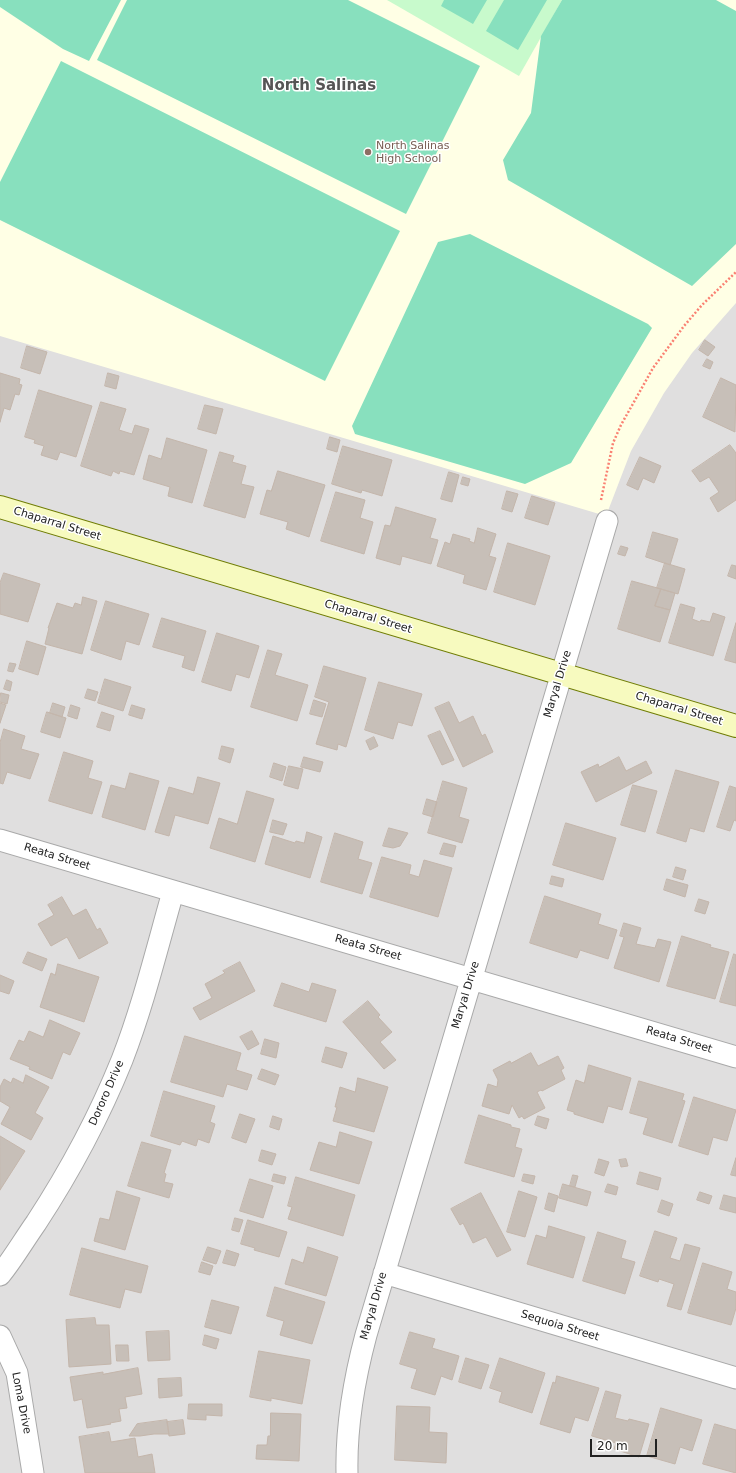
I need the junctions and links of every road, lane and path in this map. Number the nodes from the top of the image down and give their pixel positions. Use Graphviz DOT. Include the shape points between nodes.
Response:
graph roads {
  1 [pos="736,272"];
  2 [pos="0,507"];
  3 [pos="607,521"];
  4 [pos="561,674"];
  5 [pos="736,726"];
  6 [pos="0,840"];
  7 [pos="173,892"];
  8 [pos="471,978"];
  9 [pos="736,1057"];
  10 [pos="384,1273"];
  11 [pos="0,1275"];
  12 [pos="0,1336"];
  13 [pos="736,1378"];
  14 [pos="33,1473"];
  15 [pos="347,1473"];
  1 -- 3 [label="path" via="702,305 670,344 653,368 621,425 611,450 599,510"];
  2 -- 4 [label="street, Chaparral Street"];
  3 -- 4 [label="street, Maryal Drive"];
  4 -- 5 [label="street, Chaparral Street"];
  4 -- 8 [label="street, Maryal Drive"];
  6 -- 7 [label="street, Reata Street"];
  7 -- 8 [label="street, Reata Street"];
  7 -- 11 [label="street, Dororo Drive" via="134,1026 107,1094 67,1174"];
  8 -- 9 [label="street, Reata Street"];
  8 -- 10 [label="street, Maryal Drive"];
  10 -- 13 [label="street, Sequoia Street"];
  10 -- 15 [label="street, Maryal Drive" via="356,1376 348,1438"];
  12 -- 14 [label="street, Loma Drive" via="12,1360 18,1380"];
}
